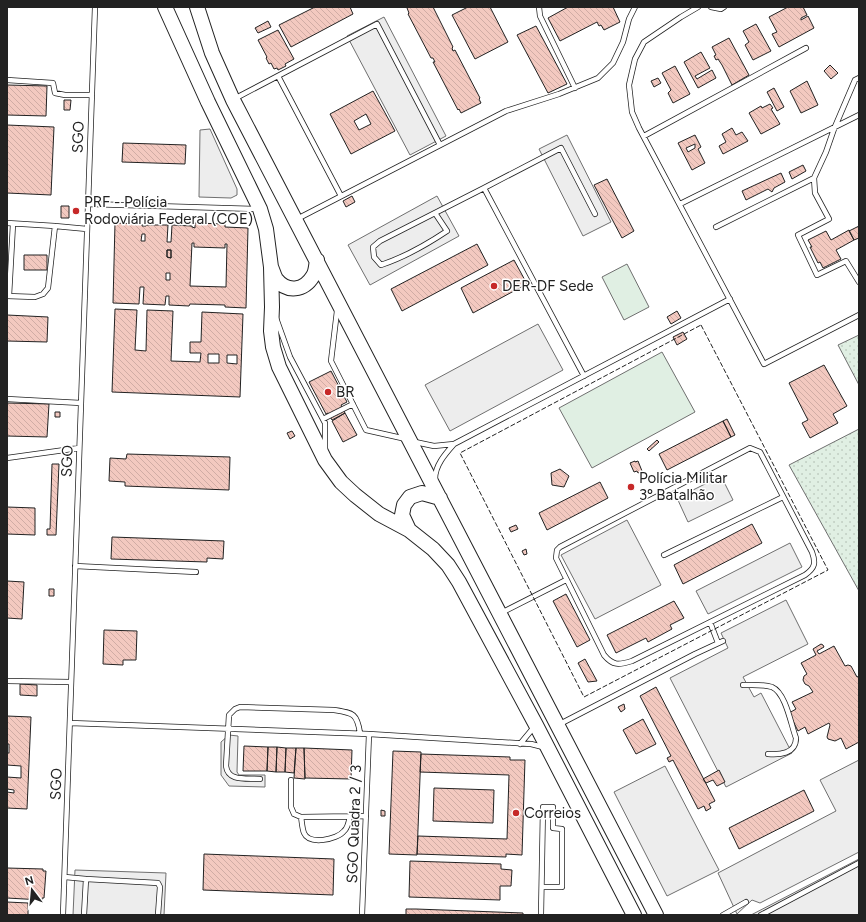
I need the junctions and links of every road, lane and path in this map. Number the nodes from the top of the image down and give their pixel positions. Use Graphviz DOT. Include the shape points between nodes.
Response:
graph roads {
  1 [pos="95,7"];
  2 [pos="165,7"];
  3 [pos="197,7"];
  4 [pos="539,7"];
  5 [pos="628,7"];
  6 [pos="698,7"];
  7 [pos="711,7"];
  8 [pos="724,7"];
  9 [pos="634,9"];
  10 [pos="806,48"];
  11 [pos="278,76"];
  12 [pos="859,78"];
  13 [pos="7,80"];
  14 [pos="575,88"];
  15 [pos="92,95"];
  16 [pos="233,100"];
  17 [pos="859,115"];
  18 [pos="834,129"];
  19 [pos="644,136"];
  20 [pos="440,145"];
  21 [pos="814,178"];
  22 [pos="484,188"];
  23 [pos="341,196"];
  24 [pos="88,204"];
  25 [pos="680,204"];
  26 [pos="260,209"];
  27 [pos="435,213"];
  28 [pos="595,214"];
  29 [pos="296,220"];
  30 [pos="7,223"];
  31 [pos="13,224"];
  32 [pos="55,226"];
  33 [pos="716,227"];
  34 [pos="87,229"];
  35 [pos="317,260"];
  36 [pos="271,267"];
  37 [pos="859,282"];
  38 [pos="8,296"];
  39 [pos="730,299"];
  40 [pos="338,303"];
  41 [pos="272,307"];
  42 [pos="859,315"];
  43 [pos="584,376"];
  44 [pos="7,399"];
  45 [pos="81,403"];
  46 [pos="353,404"];
  47 [pos="323,419"];
  48 [pos="410,440"];
  49 [pos="454,444"];
  50 [pos="79,448"];
  51 [pos="7,458"];
  52 [pos="325,460"];
  53 [pos="438,494"];
  54 [pos="783,497"];
  55 [pos="409,530"];
  56 [pos="664,555"];
  57 [pos="75,566"];
  58 [pos="196,572"];
  59 [pos="566,580"];
  60 [pos="500,614"];
  61 [pos="710,622"];
  62 [pos="7,681"];
  63 [pos="71,682"];
  64 [pos="743,685"];
  65 [pos="70,723"];
  66 [pos="536,725"];
  67 [pos="557,725"];
  68 [pos="227,728"];
  69 [pos="360,733"];
  70 [pos="369,734"];
  71 [pos="520,744"];
  72 [pos="547,747"];
  73 [pos="768,754"];
  74 [pos="260,779"];
  75 [pos="291,780"];
  76 [pos="350,816"];
  77 [pos="366,816"];
  78 [pos="300,817"];
  79 [pos="859,863"];
  80 [pos="65,877"];
  81 [pos="86,879"];
  82 [pos="542,887"];
  83 [pos="746,902"];
  84 [pos="63,915"];
  85 [pos="84,915"];
  86 [pos="158,915"];
  87 [pos="362,915"];
  88 [pos="541,915"];
  89 [pos="634,915"];
  90 [pos="656,915"];
  91 [pos="723,915"];
  92 [pos="760,915"];
  1 -- 15 [label="lane, SGO"];
  2 -- 26 [label="main road"];
  3 -- 16 [label="main road" via="212,53"];
  4 -- 14 [label="lane" via="540,16"];
  5 -- 9 [label="lane"];
  6 -- 19 [label="lane" via="644,42 635,59 629,85 632,112"];
  7 -- 8 [label="lane"];
  9 -- 14 [label="lane" via="623,42 612,63 598,78"];
  10 -- 19 [label="lane"];
  11 -- 16 [label="lane"];
  11 -- 20 [label="lane" via="377,24"];
  11 -- 23 [label="lane"];
  12 -- 18 [label="lane" via="855,80"];
  13 -- 15 [label="lane" via="53,84 55,93 65,95"];
  14 -- 20 [label="lane" via="506,111"];
  15 -- 24 [label="lane, SGO"];
  16 -- 29 [label="main road"];
  17 -- 18 [label="lane"];
  18 -- 21 [label="lane"];
  18 -- 25 [label="lane"];
  19 -- 25 [label="lane"];
  20 -- 23 [label="lane"];
  21 -- 33 [label="lane"];
  21 -- 37 [label="lane" via="815,193 829,218 798,235 817,275 846,261"];
  22 -- 27 [label="lane"];
  22 -- 28 [label="lane" via="561,148"];
  22 -- 43 [label="lane"];
  23 -- 29 [label="lane"];
  24 -- 26 [label="lane"];
  24 -- 34 [label="lane, SGO"];
  25 -- 39 [label="lane"];
  26 -- 36 [label="main road" via="266,229"];
  27 -- 27 [label="lane" via="380,241 373,247 374,257 381,265 391,262 423,247 447,231"];
  29 -- 35 [label="main road"];
  30 -- 31 [label="lane"];
  31 -- 32 [label="lane"];
  31 -- 38 [label="lane"];
  32 -- 34 [label="lane"];
  32 -- 38 [label="lane" via="48,288 43,294 35,297"];
  34 -- 45 [label="lane, SGO"];
  35 -- 36 [label="main road" via="314,275 304,287 295,289 285,287 276,278"];
  35 -- 40 [label="main road"];
  36 -- 41 [label="main road"];
  39 -- 42 [label="lane" via="764,364"];
  39 -- 43 [label="lane"];
  40 -- 46 [label="lane" via="331,360"];
  40 -- 48 [label="main road"];
  41 -- 47 [label="lane" via="290,357"];
  41 -- 52 [label="main road" via="272,347 279,367"];
  43 -- 49 [label="lane"];
  44 -- 45 [label="lane"];
  45 -- 50 [label="lane, SGO"];
  46 -- 47 [label="lane"];
  46 -- 48 [label="lane" via="366,430"];
  47 -- 52 [label="lane"];
  48 -- 49 [label="lane" via="434,446"];
  48 -- 53 [label="main road"];
  49 -- 53 [label="lane" via="443,456 435,473"];
  50 -- 51 [label="lane"];
  50 -- 57 [label="lane, SGO"];
  52 -- 55 [label="main road" via="341,482 355,495 379,514"];
  53 -- 55 [label="main road" via="422,493 410,497 404,505 402,515"];
  53 -- 60 [label="main road"];
  54 -- 56 [label="lane"];
  54 -- 59 [label="lane" via="760,452 750,448 560,547 556,558"];
  54 -- 61 [label="lane" via="812,552 815,564 813,568 805,575"];
  55 -- 66 [label="main road" via="448,565"];
  57 -- 58 [label="lane"];
  57 -- 63 [label="lane, SGO"];
  59 -- 60 [label="lane"];
  59 -- 61 [label="lane" via="604,655 615,664 632,661"];
  60 -- 67 [label="main road"];
  61 -- 67 [label="lane" via="720,642"];
  62 -- 63 [label="lane"];
  63 -- 65 [label="lane, SGO"];
  64 -- 73 [label="lane" via="772,687 783,699 796,744 793,749 783,754"];
  65 -- 68 [label="lane"];
  65 -- 80 [label="lane, SGO"];
  66 -- 71 [label="lane"];
  66 -- 72 [label="main road"];
  67 -- 90 [label="main road"];
  68 -- 69 [label="lane"];
  68 -- 69 [label="lane" via="229,715 240,707 334,710 354,715"];
  68 -- 74 [label="lane" via="227,772 234,777"];
  69 -- 70 [label="lane"];
  70 -- 71 [label="lane"];
  70 -- 77 [label="lane, SGO Quadra 2 / 3"];
  71 -- 72 [label="lane"];
  72 -- 89 [label="main road"];
  75 -- 78 [label="lane" via="291,807 294,814"];
  76 -- 77 [label="lane"];
  76 -- 78 [label="lane"];
  76 -- 78 [label="lane" via="344,832 334,838 316,840 308,838 304,833"];
  77 -- 87 [label="lane, SGO Quadra 2 / 3"];
  79 -- 92 [label="lane"];
  80 -- 81 [label="lane"];
  80 -- 84 [label="lane, SGO"];
  81 -- 85 [label="lane"];
  81 -- 86 [label="lane" via="158,883"];
  82 -- 82 [label="lane" via="543,807 553,807 553,828 562,829 562,887"];
  82 -- 88 [label="lane"];
  83 -- 91 [label="lane"];
}
